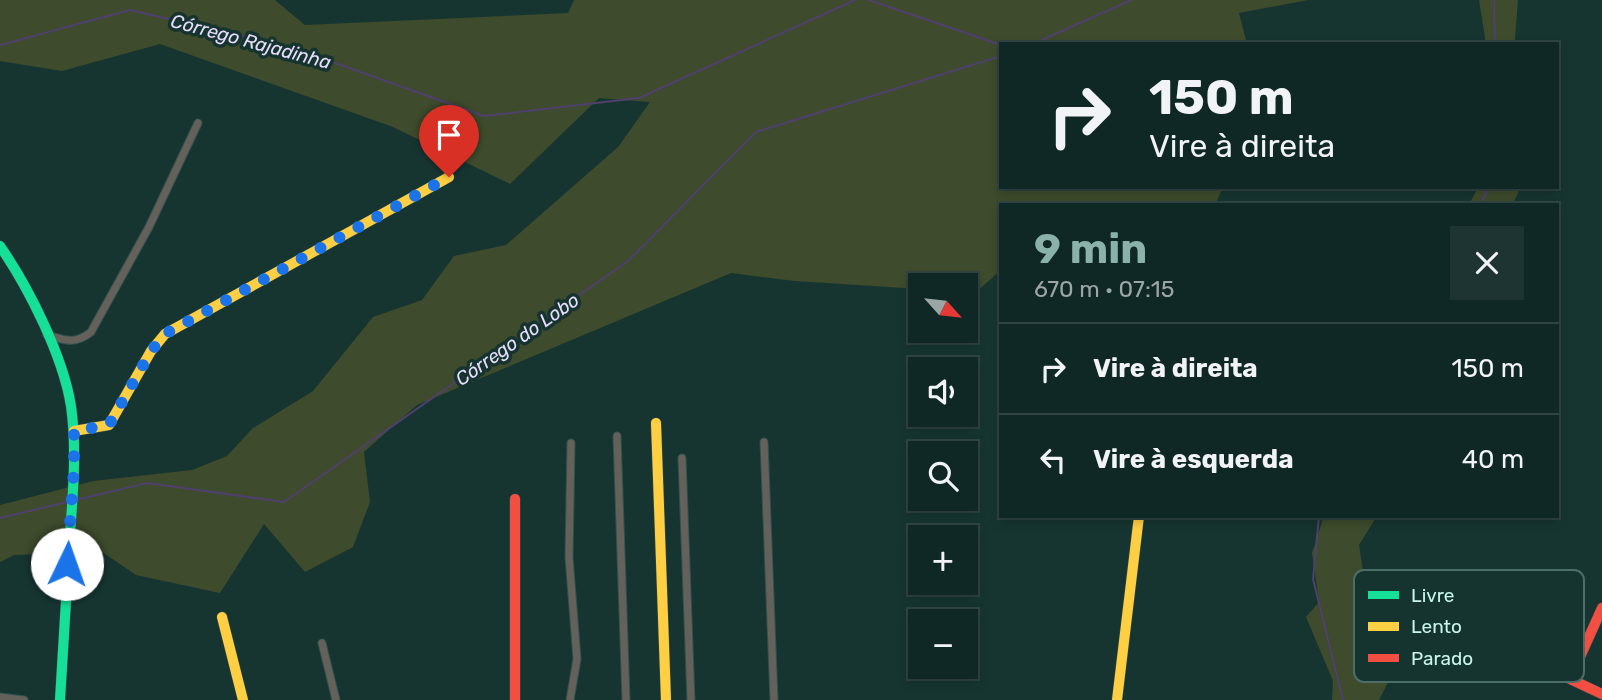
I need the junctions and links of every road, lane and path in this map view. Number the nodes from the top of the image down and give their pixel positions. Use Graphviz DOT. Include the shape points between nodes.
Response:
graph roads {
  1 [pos="198,123"];
  2 [pos="449,177"];
  3 [pos="0,246"];
  4 [pos="47,335"];
  5 [pos="656,423"];
  6 [pos="74,431"];
  7 [pos="617,436"];
  8 [pos="764,442"];
  9 [pos="571,443"];
  10 [pos="682,458"];
  11 [pos="515,499"];
  12 [pos="1139,518"];
  13 [pos="1602,608"];
  14 [pos="222,617"];
  15 [pos="322,643"];
  16 [pos="1584,648"];
  17 [pos="1576,682"];
  18 [pos="1602,694"];
  19 [pos="0,697"];
  20 [pos="24,700"];
  21 [pos="60,700"];
  22 [pos="243,700"];
  23 [pos="336,700"];
  24 [pos="515,700"];
  25 [pos="570,700"];
  26 [pos="626,700"];
  27 [pos="666,700"];
  28 [pos="691,700"];
  29 [pos="774,700"];
  30 [pos="1117,700"];
  1 -- 4 [label="street" via="149,227 91,332 81,341 70,342"];
  2 -- 6 [label="street" via="165,334 109,425"];
  3 -- 4 [label="street"];
  4 -- 6 [label="street" via="64,376"];
  5 -- 27 [label="street"];
  6 -- 21 [label="street"];
  7 -- 26 [label="street"];
  8 -- 29 [label="street"];
  9 -- 25 [label="street" via="569,557 577,659"];
  10 -- 28 [label="street"];
  11 -- 24 [label="street" via="515,636 519,650"];
  12 -- 30 [label="street"];
  13 -- 16 [label="street"];
  14 -- 22 [label="street"];
  15 -- 23 [label="street"];
  17 -- 18 [label="street"];
  19 -- 20 [label="street"];
}
